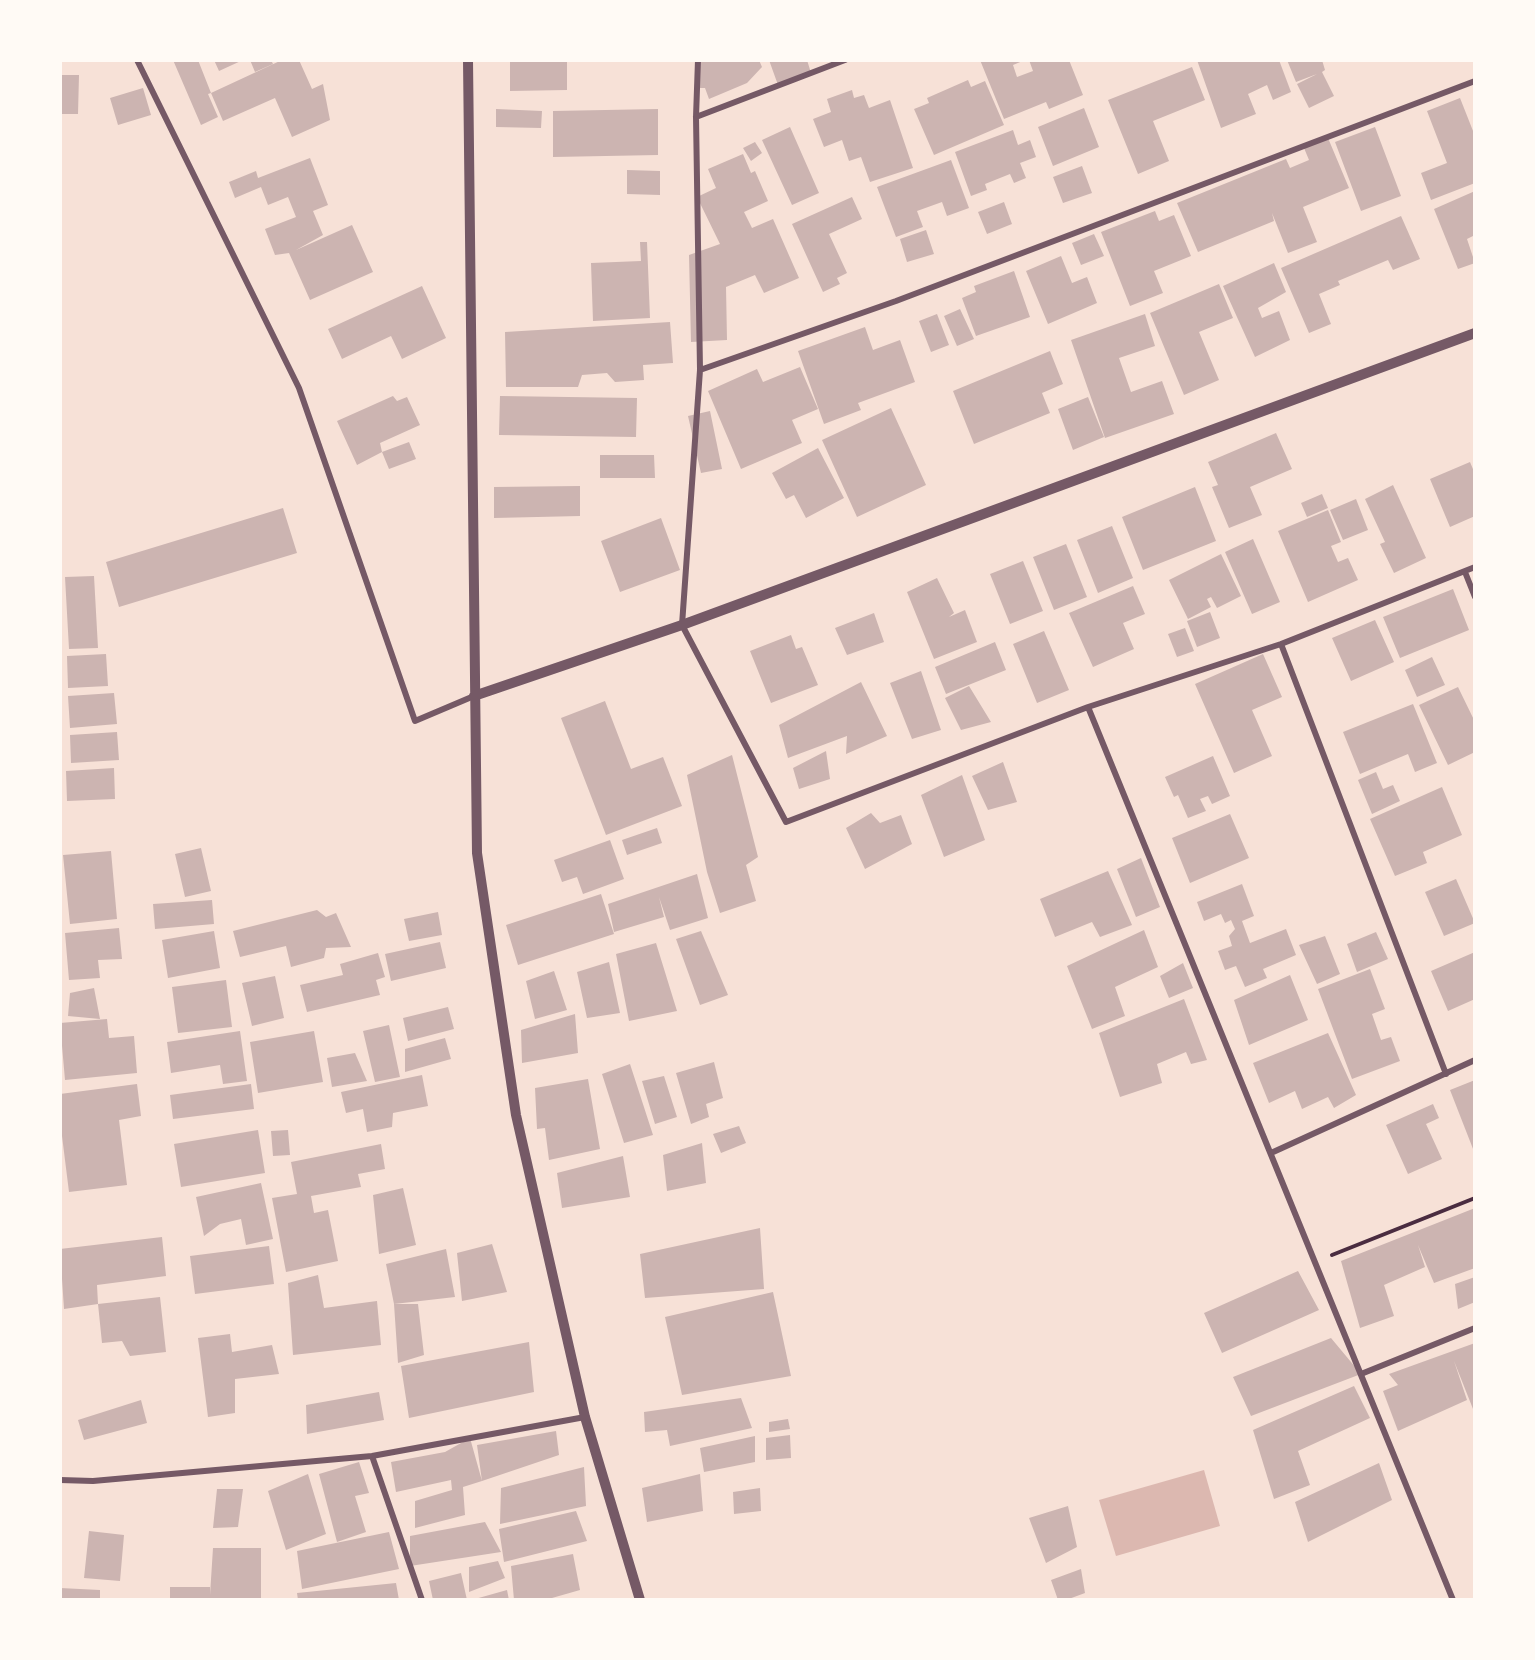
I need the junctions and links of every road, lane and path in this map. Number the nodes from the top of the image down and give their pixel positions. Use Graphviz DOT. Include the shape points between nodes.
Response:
graph roads {
  1 [pos="137,60"];
  2 [pos="468,60"];
  3 [pos="698,60"];
  4 [pos="845,60"];
  5 [pos="1475,81"];
  6 [pos="696,117"];
  7 [pos="1475,333"];
  8 [pos="700,370"];
  9 [pos="1475,567"];
  10 [pos="1465,572"];
  11 [pos="1475,597"];
  12 [pos="682,625"];
  13 [pos="1281,644"];
  14 [pos="474,696"];
  15 [pos="1088,707"];
  16 [pos="1475,1060"];
  17 [pos="1446,1074"];
  18 [pos="1270,1152"];
  19 [pos="1475,1198"];
  20 [pos="1315,1262"];
  21 [pos="1475,1328"];
  22 [pos="1361,1374"];
  23 [pos="585,1417"];
  24 [pos="372,1456"];
  25 [pos="60,1480"];
  26 [pos="422,1600"];
  27 [pos="640,1600"];
  28 [pos="1454,1600"];
  1 -- 14 [label="street" via="299,388 416,721"];
  2 -- 14 [label="street"];
  3 -- 6 [label="street"];
  4 -- 6 [label="street"];
  5 -- 8 [label="street" via="907,297"];
  6 -- 8 [label="street"];
  7 -- 12 [label="street"];
  8 -- 12 [label="street"];
  9 -- 10 [label="street"];
  10 -- 11 [label="street"];
  10 -- 13 [label="street"];
  12 -- 14 [label="street"];
  12 -- 15 [label="street" via="786,822"];
  13 -- 15 [label="street"];
  13 -- 17 [label="street"];
  14 -- 23 [label="street" via="477,853 516,1115"];
  15 -- 18 [label="street"];
  16 -- 17 [label="street"];
  17 -- 18 [label="street"];
  18 -- 20 [label="street"];
  19 -- 20 [label="path"];
  20 -- 22 [label="street"];
  21 -- 22 [label="street"];
  22 -- 28 [label="street"];
  23 -- 24 [label="street"];
  23 -- 27 [label="street"];
  24 -- 25 [label="street" via="93,1481"];
  24 -- 26 [label="street"];
}
